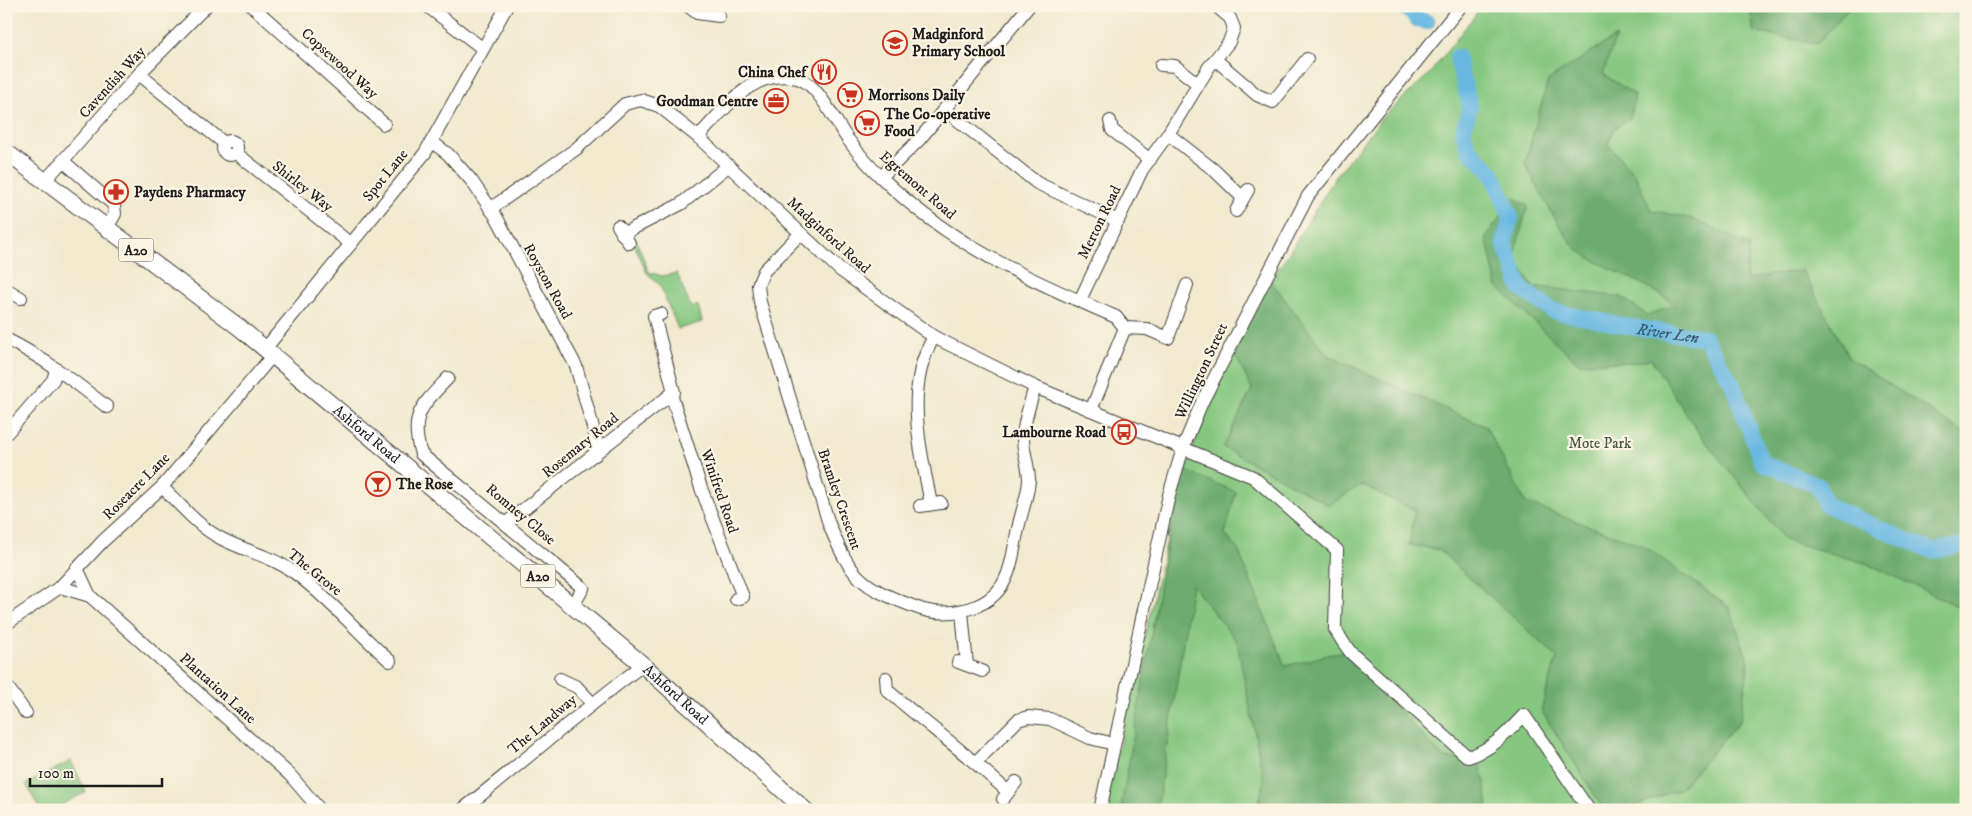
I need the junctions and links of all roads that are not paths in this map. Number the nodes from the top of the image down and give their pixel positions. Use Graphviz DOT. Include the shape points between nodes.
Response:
graph roads {
  1 [pos="206,6"];
  2 [pos="252,6"];
  3 [pos="427,6"];
  4 [pos="507,6"];
  5 [pos="688,6"];
  6 [pos="1029,6"];
  7 [pos="1216,6"];
  8 [pos="1461,6"];
  9 [pos="719,16"];
  10 [pos="482,48"];
  11 [pos="1306,59"];
  12 [pos="1216,60"];
  13 [pos="1161,64"];
  14 [pos="139,74"];
  15 [pos="1198,84"];
  16 [pos="945,110"];
  17 [pos="1110,121"];
  18 [pos="383,125"];
  19 [pos="1168,134"];
  20 [pos="698,137"];
  21 [pos="432,142"];
  22 [pos="6,152"];
  23 [pos="1150,160"];
  24 [pos="63,161"];
  25 [pos="728,166"];
  26 [pos="881,177"];
  27 [pos="44,182"];
  28 [pos="490,209"];
  29 [pos="1236,211"];
  30 [pos="1118,221"];
  31 [pos="107,228"];
  32 [pos="623,234"];
  33 [pos="800,234"];
  34 [pos="351,244"];
  35 [pos="1187,285"];
  36 [pos="6,289"];
  37 [pos="21,298"];
  38 [pos="1080,300"];
  39 [pos="662,314"];
  40 [pos="1125,328"];
  41 [pos="6,338"];
  42 [pos="934,338"];
  43 [pos="269,352"];
  44 [pos="56,370"];
  45 [pos="448,378"];
  46 [pos="1036,387"];
  47 [pos="673,393"];
  48 [pos="107,407"];
  49 [pos="1092,410"];
  50 [pos="6,434"];
  51 [pos="1183,448"];
  52 [pos="421,454"];
  53 [pos="595,455"];
  54 [pos="406,466"];
  55 [pos="162,486"];
  56 [pos="931,504"];
  57 [pos="506,523"];
  58 [pos="77,568"];
  59 [pos="60,587"];
  60 [pos="90,596"];
  61 [pos="739,598"];
  62 [pos="574,606"];
  63 [pos="962,612"];
  64 [pos="6,624"];
  65 [pos="390,661"];
  66 [pos="643,665"];
  67 [pos="982,671"];
  68 [pos="886,678"];
  69 [pos="560,679"];
  70 [pos="6,685"];
  71 [pos="592,703"];
  72 [pos="26,713"];
  73 [pos="1114,744"];
  74 [pos="976,762"];
  75 [pos="1009,791"];
  76 [pos="320,810"];
  77 [pos="462,810"];
  78 [pos="805,810"];
  79 [pos="1100,810"];
  80 [pos="1589,810"];
  1 -- 14 [label="street, Cavendish Way"];
  2 -- 18 [label="street, Copsewood Way"];
  3 -- 10 [label="street"];
  4 -- 10 [label="street, Spot Lane"];
  5 -- 9 [label="street" via="697,13"];
  6 -- 16 [label="street"];
  7 -- 12 [label="street, Merton Road" via="1230,18 1234,28 1229,42"];
  8 -- 51 [label="street, Willington Street" via="1308,196 1223,359"];
  10 -- 21 [label="street, Spot Lane"];
  11 -- 12 [label="street" via="1273,102 1257,95"];
  12 -- 15 [label="street, Merton Road"];
  13 -- 15 [label="street" via="1175,66"];
  14 -- 24 [label="street, Cavendish Way"];
  14 -- 34 [label="street, Shirley Way" via="224,143 235,141 236,153"];
  15 -- 19 [label="street, Merton Road"];
  16 -- 26 [label="street"];
  16 -- 30 [label="street" via="1037,183"];
  17 -- 23 [label="street" via="1112,130"];
  19 -- 23 [label="street, Merton Road"];
  19 -- 29 [label="street" via="1245,193"];
  20 -- 25 [label="street, Madginford Road"];
  20 -- 26 [label="street, Egremont Road" via="749,85 776,77 799,78 822,98 847,138"];
  20 -- 28 [label="street, Madginford Road" via="659,106 641,100 625,104 576,149"];
  21 -- 28 [label="street, Royston Road" via="448,154 471,180"];
  21 -- 34 [label="street, Spot Lane"];
  22 -- 27 [label="main road, Ashford Road / A20"];
  23 -- 30 [label="street, Merton Road"];
  24 -- 27 [label="street, Cavendish Way"];
  24 -- 31 [label="street" via="114,205 115,214"];
  25 -- 32 [label="street" via="681,204"];
  25 -- 33 [label="street, Madginford Road"];
  26 -- 38 [label="street, Egremont Road" via="964,243 1037,282"];
  27 -- 31 [label="main road, Ashford Road / A20"];
  28 -- 53 [label="street, Royston Road" via="576,366 597,442"];
  30 -- 38 [label="street, Merton Road"];
  31 -- 43 [label="main road, Ashford Road / A20"];
  33 -- 42 [label="street, Madginford Road" via="870,294"];
  33 -- 63 [label="street, Bramley Crescent" via="764,271 758,285 760,302 829,524 843,558 869,586 890,597 918,608"];
  34 -- 43 [label="street, Spot Lane"];
  35 -- 40 [label="street" via="1168,338 1147,330"];
  36 -- 37 [label="street"];
  38 -- 40 [label="street, Egremont Road" via="1116,317"];
  39 -- 47 [label="street, Winifred Road" via="654,316"];
  40 -- 49 [label="street"];
  41 -- 44 [label="street" via="49,362"];
  42 -- 46 [label="street, Madginford Road"];
  42 -- 56 [label="street" via="925,352 918,378 917,413 919,448"];
  43 -- 54 [label="main road, Ashford Road / A20"];
  43 -- 55 [label="street, Roseacre Lane"];
  44 -- 48 [label="street"];
  44 -- 50 [label="street" via="53,380"];
  45 -- 52 [label="street" via="436,387 417,416 415,434"];
  46 -- 49 [label="street, Madginford Road"];
  46 -- 63 [label="street" via="1023,438 1029,481 1006,579 996,595"];
  47 -- 53 [label="street, Rosemary Road"];
  47 -- 61 [label="street, Winifred Road"];
  49 -- 51 [label="street, Madginford Road"];
  51 -- 73 [label="street, Willington Street"];
  51 -- 80 [label="street, Madginford Road" via="1252,476 1337,550 1335,628 1350,653 1407,704 1468,757 1484,752 1498,742 1524,715"];
  52 -- 54 [label="street"];
  52 -- 57 [label="street, Romney Close"];
  53 -- 57 [label="street, Rosemary Road"];
  54 -- 62 [label="main road, Ashford Road / A20"];
  55 -- 58 [label="street, Roseacre Lane"];
  55 -- 65 [label="street, The Grove" via="214,535 266,555 295,572"];
  57 -- 62 [label="street, Romney Close" via="583,588"];
  58 -- 59 [label="street, Roseacre Lane"];
  58 -- 60 [label="street, Plantation Lane"];
  59 -- 60 [label="street, Plantation Lane"];
  59 -- 64 [label="street, Roseacre Lane"];
  60 -- 76 [label="street, Plantation Lane" via="275,762"];
  62 -- 66 [label="main road, Ashford Road / A20"];
  63 -- 67 [label="street" via="962,664"];
  66 -- 71 [label="street, The Landway"];
  66 -- 78 [label="main road, Ashford Road / A20"];
  68 -- 74 [label="street" via="887,690"];
  69 -- 71 [label="street" via="577,687"];
  70 -- 72 [label="street"];
  71 -- 77 [label="street, The Landway" via="534,754"];
  73 -- 74 [label="street" via="1090,738 1050,719 1028,717 1018,720"];
  73 -- 79 [label="street, Willington Street"];
  74 -- 75 [label="street"];
}
